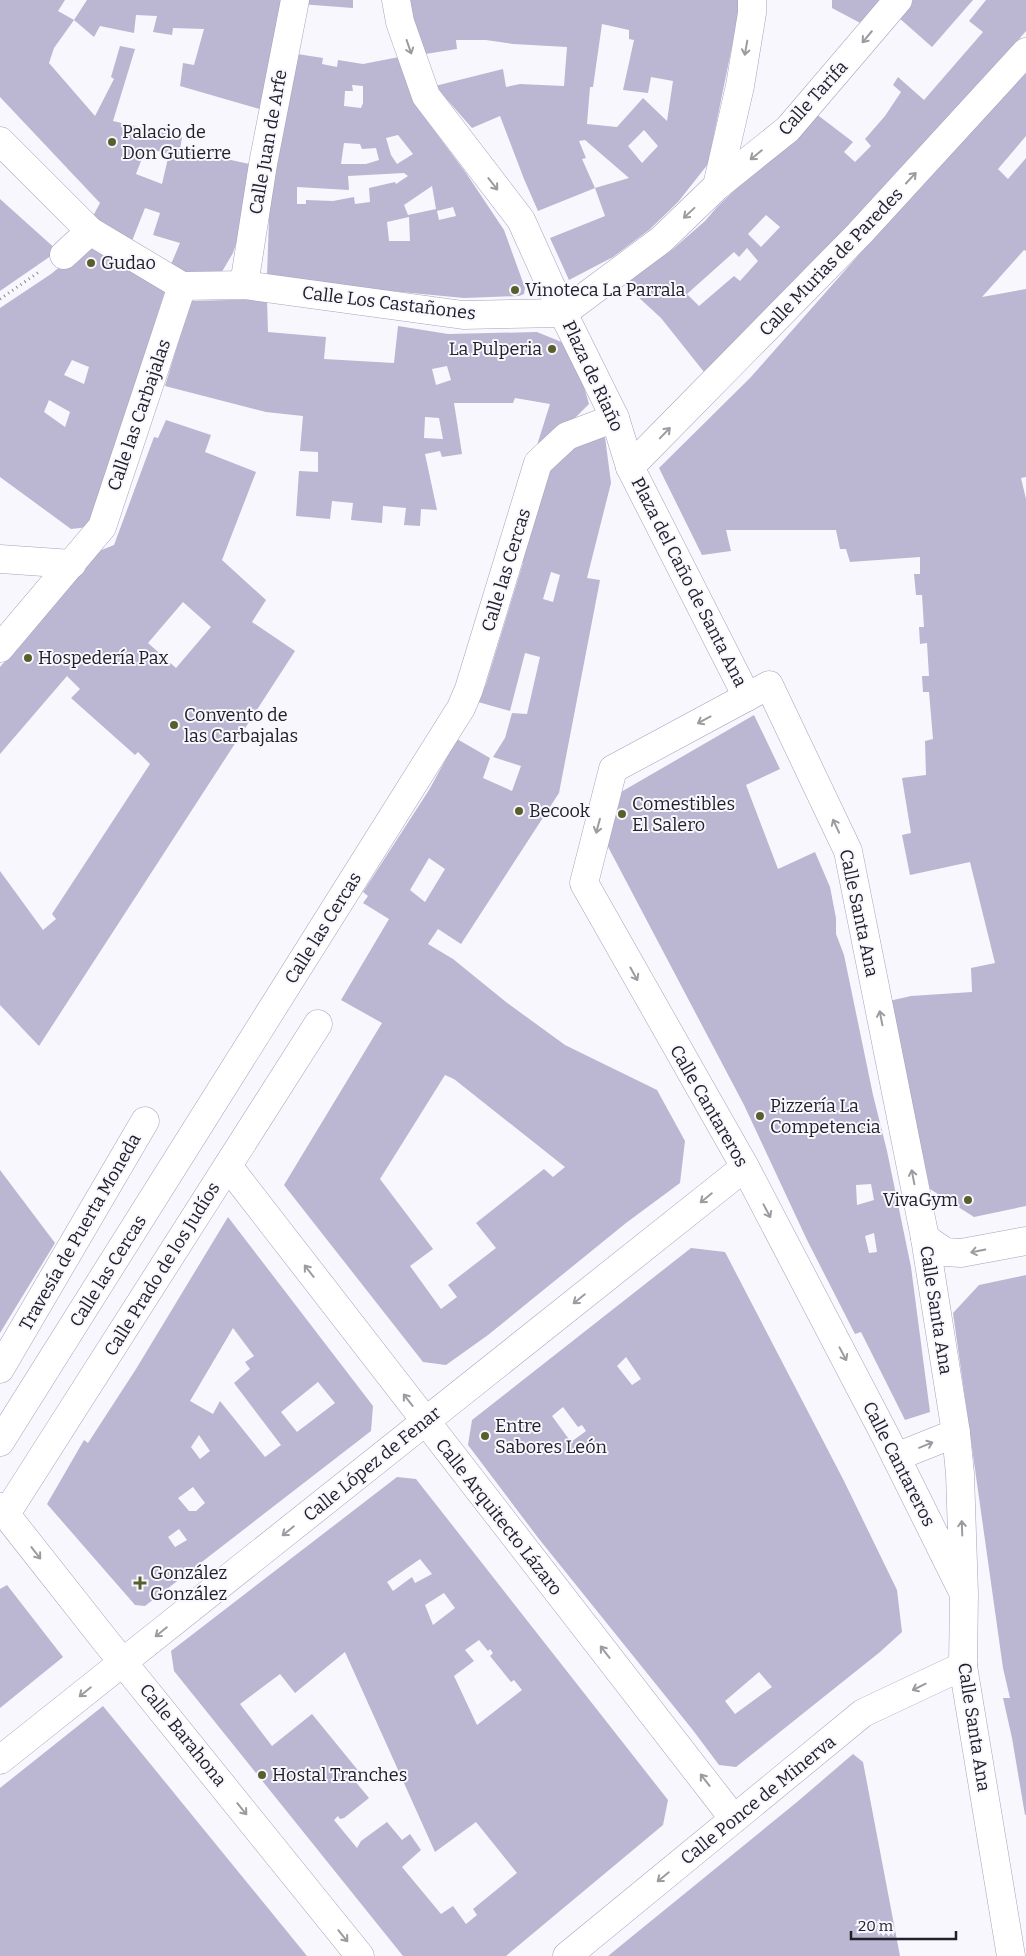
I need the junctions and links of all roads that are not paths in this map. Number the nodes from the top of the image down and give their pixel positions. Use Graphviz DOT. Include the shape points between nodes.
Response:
graph roads {
  1 [pos="294,0"];
  2 [pos="396,0"];
  3 [pos="752,0"];
  4 [pos="898,0"];
  5 [pos="1026,52"];
  6 [pos="0,141"];
  7 [pos="717,186"];
  8 [pos="90,231"];
  9 [pos="64,255"];
  10 [pos="244,285"];
  11 [pos="182,286"];
  12 [pos="563,312"];
  13 [pos="615,418"];
  14 [pos="630,468"];
  15 [pos="0,559"];
  16 [pos="72,564"];
  17 [pos="0,648"];
  18 [pos="758,691"];
  19 [pos="318,1024"];
  20 [pos="145,1121"];
  21 [pos="228,1166"];
  22 [pos="744,1167"];
  23 [pos="925,1238"];
  24 [pos="1026,1241"];
  25 [pos="0,1369"];
  26 [pos="425,1422"];
  27 [pos="956,1433"];
  28 [pos="0,1442"];
  29 [pos="896,1457"];
  30 [pos="3,1511"];
  31 [pos="964,1594"];
  32 [pos="124,1662"];
  33 [pos="962,1666"];
  34 [pos="0,1760"];
  35 [pos="734,1819"];
  36 [pos="360,1956"];
  37 [pos="567,1956"];
  38 [pos="1011,1956"];
  1 -- 10 [label="street, Calle Juan de Arfe"];
  2 -- 12 [label="street, Plaza de Riaño, one-way" via="400,22 426,96 521,220"];
  3 -- 7 [label="street, one-way" via="740,86"];
  4 -- 7 [label="street, Calle Tarifa, one-way" via="788,129"];
  14 -- 5 [label="street, Calle Murias de Paredes, one-way" via="859,234"];
  6 -- 8 [label="street"];
  7 -- 12 [label="street, Calle Tarifa, one-way" via="661,240"];
  8 -- 9 [label="street"];
  8 -- 11 [label="street"];
  10 -- 11 [label="street, Calle Los Castañones"];
  10 -- 12 [label="street, Calle Los Castañones" via="463,315"];
  11 -- 16 [label="street, Calle las Carbajalas" via="102,527"];
  12 -- 13 [label="street, Plaza de Riaño"];
  13 -- 14 [label="street, Plaza de Riaño"];
  13 -- 28 [label="street, Calle las Cercas" via="567,436 538,464 461,708"];
  14 -- 18 [label="street, Plaza del Caño de Santa Ana"];
  15 -- 16 [label="street"];
  16 -- 17 [label="street, Calle las Carbajalas"];
  18 -- 22 [label="street, Calle Cantareros, one-way" via="613,769 584,883"];
  23 -- 18 [label="street, Calle Santa Ana, one-way" via="848,851"];
  19 -- 21 [label="street, Calle Prado de los Judíos"];
  20 -- 25 [label="street, Travesía de Puerta Moneda"];
  26 -- 21 [label="street, Calle Arquitecto Lázaro, one-way"];
  21 -- 30 [label="street, Calle Prado de los Judíos"];
  22 -- 26 [label="street, Calle López de Fenar, one-way"];
  22 -- 29 [label="street, Calle Cantareros, one-way"];
  24 -- 23 [label="street, one-way" via="961,1253 944,1252"];
  23 -- 27 [label="street, Calle Santa Ana"];
  26 -- 32 [label="street, Calle López de Fenar, one-way"];
  35 -- 26 [label="street, Calle Arquitecto Lázaro, one-way"];
  29 -- 27 [label="street, one-way"];
  31 -- 27 [label="street, Calle Santa Ana, one-way"];
  29 -- 31 [label="street, Calle Cantareros"];
  30 -- 32 [label="street, Calle Barahona, one-way"];
  31 -- 33 [label="street, Calle Santa Ana"];
  32 -- 34 [label="street, Calle López de Fenar, one-way"];
  32 -- 36 [label="street, Calle Barahona, one-way"];
  33 -- 35 [label="street, Calle Ponce de Minerva, one-way" via="863,1714"];
  33 -- 38 [label="street, Calle Santa Ana"];
  35 -- 37 [label="street, Calle Ponce de Minerva, one-way"];
}
